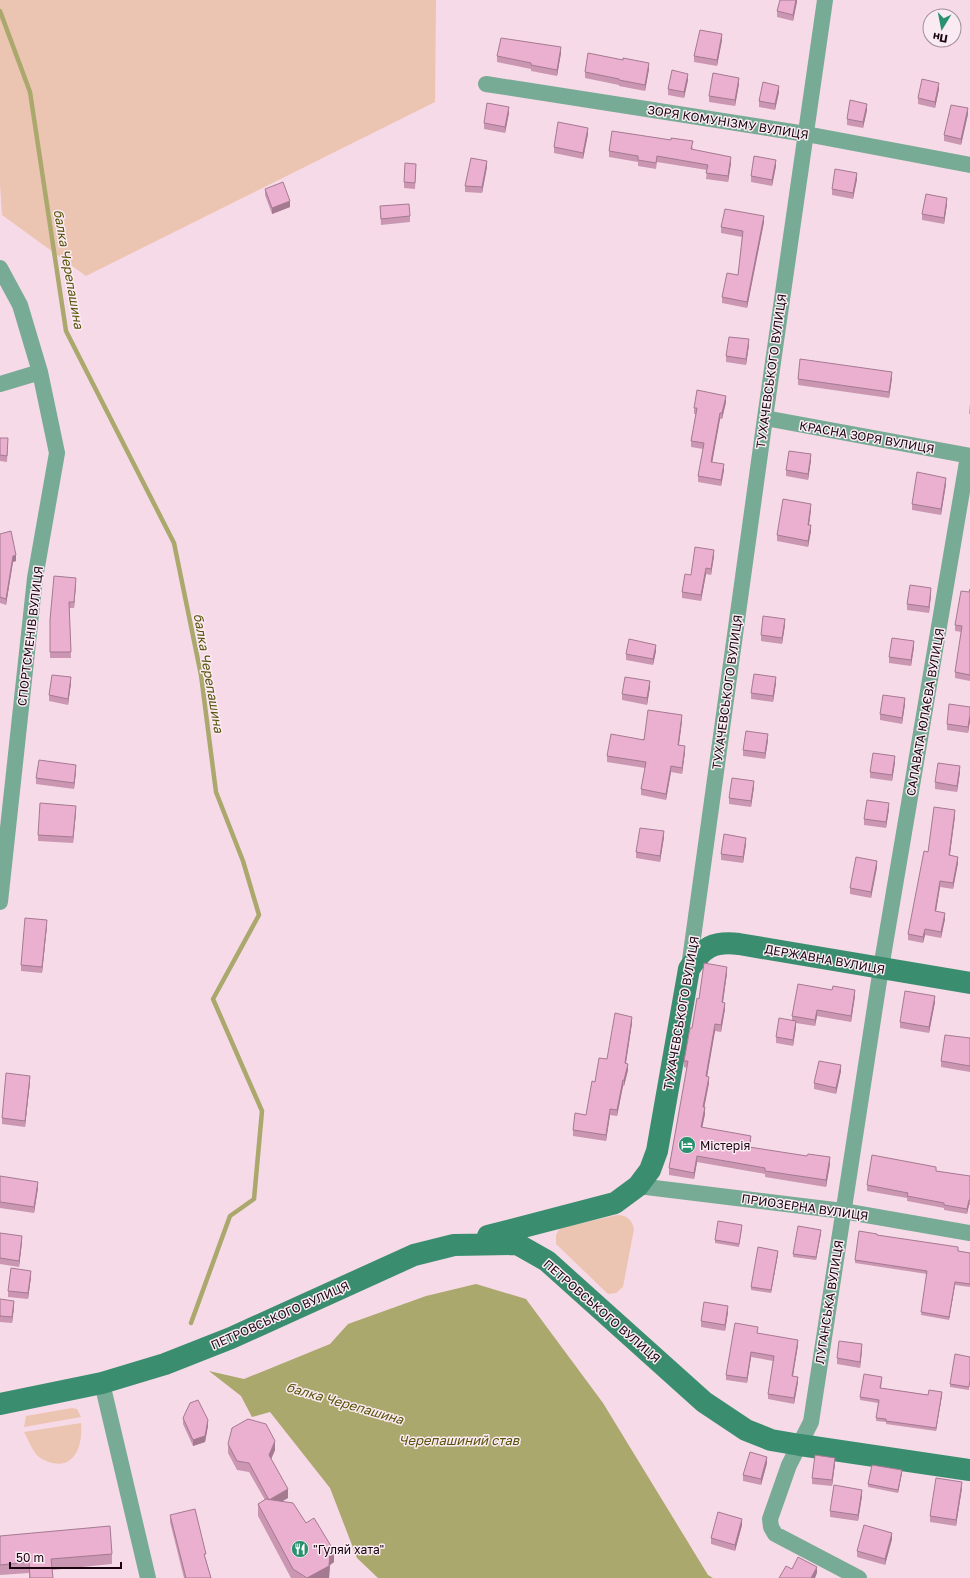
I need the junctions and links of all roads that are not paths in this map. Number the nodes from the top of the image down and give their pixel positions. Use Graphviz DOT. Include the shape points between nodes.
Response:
graph roads {
  1 [pos="825,0"];
  2 [pos="486,84"];
  3 [pos="806,134"];
  4 [pos="970,165"];
  5 [pos="0,268"];
  6 [pos="40,372"];
  7 [pos="0,384"];
  8 [pos="764,418"];
  9 [pos="969,456"];
  10 [pos="0,902"];
  11 [pos="881,968"];
  12 [pos="689,969"];
  13 [pos="970,984"];
  14 [pos="638,1186"];
  15 [pos="843,1211"];
  16 [pos="970,1233"];
  17 [pos="454,1245"];
  18 [pos="102,1383"];
  19 [pos="0,1404"];
  20 [pos="800,1445"];
  21 [pos="970,1470"];
  22 [pos="148,1578"];
  23 [pos="859,1578"];
  1 -- 3 [label="street, ТУХАЧЕВСЬКОГО ВУЛИЦЯ"];
  2 -- 3 [label="street, ЗОРЯ КОМУНІЗМУ ВУЛИЦЯ"];
  3 -- 4 [label="street, ЗОРЯ КОМУНІЗМУ ВУЛИЦЯ"];
  3 -- 8 [label="street, ТУХАЧЕВСЬКОГО ВУЛИЦЯ"];
  5 -- 6 [label="street, СПОРТСМЕНІВ ВУЛИЦЯ" via="20,305"];
  6 -- 7 [label="street"];
  6 -- 10 [label="street, СПОРТСМЕНІВ ВУЛИЦЯ" via="57,453 35,578"];
  8 -- 9 [label="street, КРАСНА ЗОРЯ ВУЛИЦЯ"];
  8 -- 12 [label="street, ТУХАЧЕВСЬКОГО ВУЛИЦЯ"];
  9 -- 11 [label="street, САЛАВАТА ЮЛАЄВА ВУЛИЦЯ"];
  11 -- 12 [label="main road, ДЕРЖАВНА ВУЛИЦЯ" via="723,942 705,950"];
  11 -- 13 [label="main road, ДЕРЖАВНА ВУЛИЦЯ"];
  11 -- 15 [label="street, ЛУГАНСЬКА ВУЛИЦЯ"];
  12 -- 14 [label="main road, ТУХАЧЕВСЬКОГО ВУЛИЦЯ" via="657,1151 650,1170"];
  14 -- 15 [label="street, ПРИОЗЕРНА ВУЛИЦЯ"];
  14 -- 17 [label="main road, ТУХАЧЕВСЬКОГО ВУЛИЦЯ" via="615,1203"];
  15 -- 16 [label="street, ПРИОЗЕРНА ВУЛИЦЯ"];
  15 -- 20 [label="street, ЛУГАНСЬКА ВУЛИЦЯ" via="811,1422"];
  17 -- 18 [label="main road, ПЕТРОВСЬКОГО ВУЛИЦЯ" via="414,1255 231,1338 165,1364"];
  17 -- 20 [label="main road, ПЕТРОВСЬКОГО ВУЛИЦЯ" via="517,1244 547,1261 704,1402 746,1430 771,1440"];
  18 -- 19 [label="main road, ПЕТРОВСЬКОГО ВУЛИЦЯ"];
  18 -- 22 [label="street"];
  20 -- 21 [label="main road, ПЕТРОВСЬКОГО ВУЛИЦЯ"];
  20 -- 23 [label="street, ЛУГАНСЬКА ВУЛИЦЯ" via="770,1519 771,1527 775,1534"];
}
